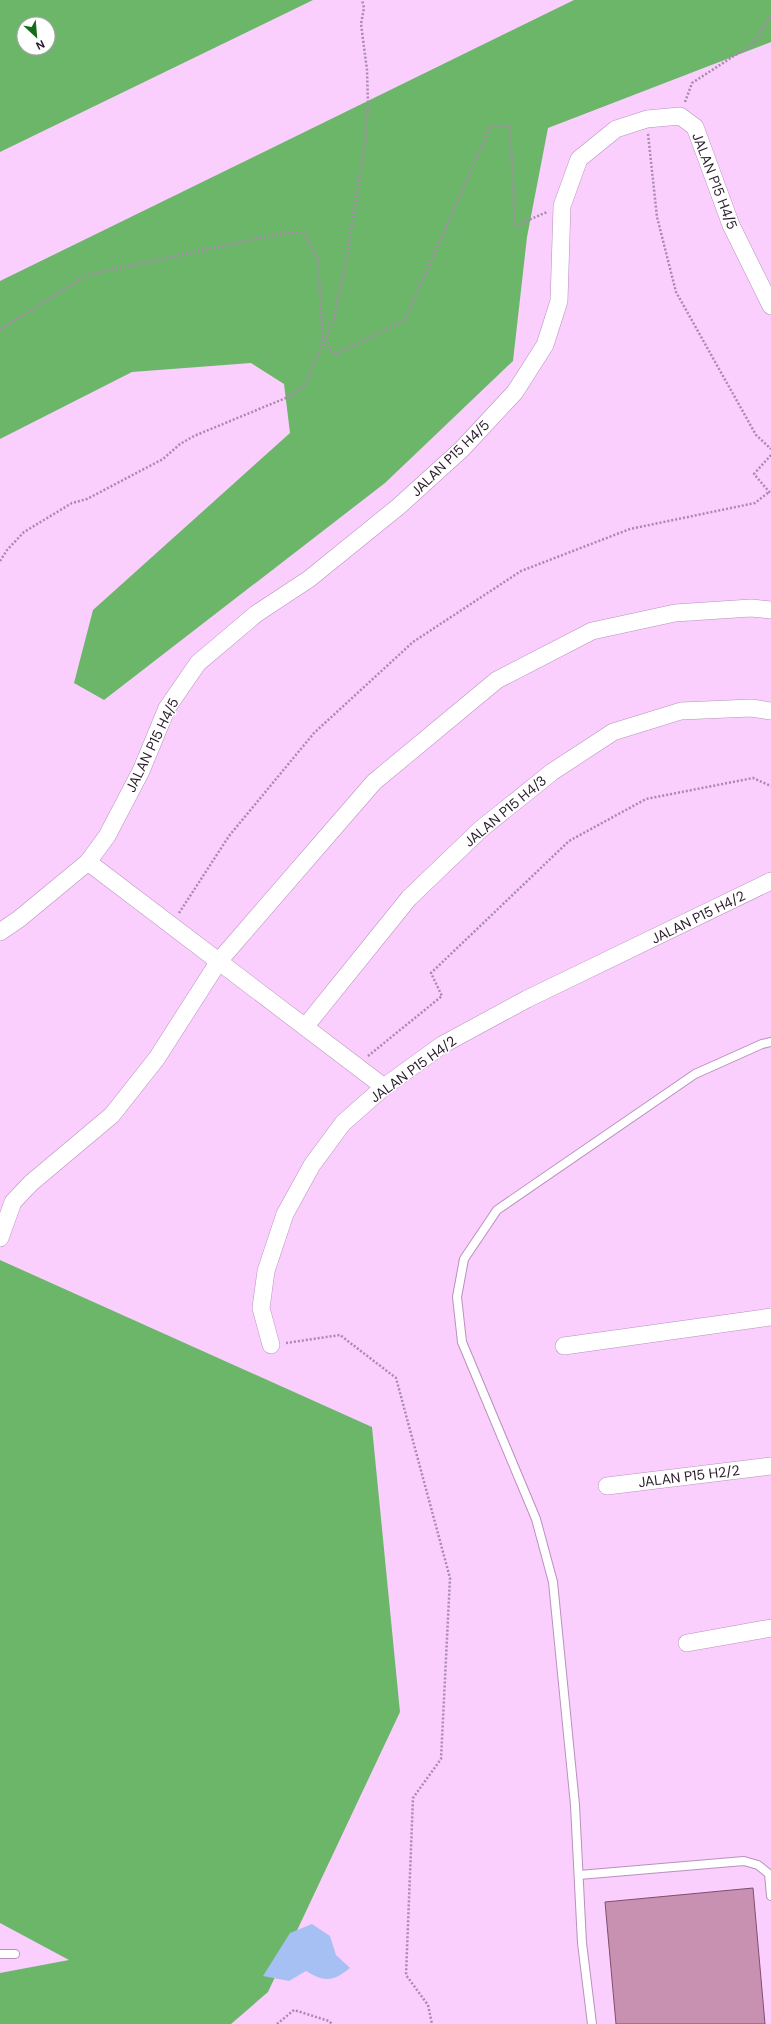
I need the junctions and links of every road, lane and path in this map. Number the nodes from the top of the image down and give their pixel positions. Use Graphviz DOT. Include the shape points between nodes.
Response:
graph roads {
  1 [pos="362,0"];
  2 [pos="771,15"];
  3 [pos="680,116"];
  4 [pos="647,119"];
  5 [pos="562,206"];
  6 [pos="771,306"];
  7 [pos="0,330"];
  8 [pos="323,343"];
  9 [pos="771,449"];
  10 [pos="771,455"];
  11 [pos="770,493"];
  12 [pos="0,561"];
  13 [pos="771,610"];
  14 [pos="771,711"];
  15 [pos="771,786"];
  16 [pos="88,862"];
  17 [pos="771,881"];
  18 [pos="171,925"];
  19 [pos="0,932"];
  20 [pos="219,961"];
  21 [pos="305,1027"];
  22 [pos="771,1042"];
  23 [pos="356,1066"];
  24 [pos="384,1087"];
  25 [pos="0,1238"];
  26 [pos="771,1317"];
  27 [pos="271,1345"];
  28 [pos="564,1346"];
  29 [pos="771,1466"];
  30 [pos="607,1486"];
  31 [pos="771,1628"];
  32 [pos="687,1643"];
  33 [pos="578,1875"];
  34 [pos="771,1896"];
  35 [pos="0,1954"];
  36 [pos="15,1954"];
  37 [pos="277,2024"];
  38 [pos="332,2024"];
  39 [pos="432,2024"];
  40 [pos="592,2024"];
  1 -- 8 [label="path" via="364,8 361,24 368,97 365,144 334,319"];
  2 -- 3 [label="path" via="754,43 692,83"];
  3 -- 4 [label="street, JALAN P15 H4/5"];
  3 -- 6 [label="street, JALAN P15 H4/5" via="695,127 731,225"];
  4 -- 5 [label="street, JALAN P15 H4/5" via="616,129 580,159"];
  4 -- 9 [label="path" via="657,217 676,292 756,435"];
  5 -- 8 [label="path" via="515,226 510,126 490,127 405,320 336,354"];
  5 -- 16 [label="street, JALAN P15 H4/5" via="559,301 545,345 515,392 462,449 398,507 309,579 256,614 198,663 167,708 134,784 107,836"];
  7 -- 8 [label="path" via="86,275 279,234 304,232 318,261"];
  8 -- 12 [label="path" via="305,384 293,395 194,436 151,466 94,496 72,503 50,515 24,532"];
  10 -- 11 [label="path" via="754,474"];
  11 -- 18 [label="path" via="755,503 630,529 521,571 413,642 314,733 229,836"];
  13 -- 20 [label="street" via="751,608 675,613 592,631 497,680 374,782"];
  14 -- 21 [label="street, JALAN P15 H4/3" via="752,708 681,711 613,732 552,772 481,829 409,898"];
  15 -- 23 [label="path" via="753,778 646,799 569,841 431,973 442,996"];
  16 -- 18 [label="street"];
  16 -- 19 [label="street, JALAN P15 H4/5"];
  17 -- 24 [label="street, JALAN P15 H4/2" via="527,999 442,1045"];
  18 -- 20 [label="street"];
  20 -- 21 [label="street"];
  20 -- 25 [label="street" via="157,1058 112,1115 31,1182 13,1202"];
  21 -- 23 [label="street"];
  22 -- 33 [label="lane" via="694,1074 497,1210 464,1259 457,1297 462,1342 536,1519 554,1582"];
  23 -- 24 [label="street"];
  24 -- 27 [label="street, JALAN P15 H4/2" via="343,1123 312,1165 286,1214 266,1271 261,1308"];
  26 -- 28 [label="street"];
  27 -- 39 [label="path" via="340,1335 396,1378 450,1578 442,1759 414,1798 406,1975 428,2005"];
  29 -- 30 [label="street, JALAN P15 H2/2"];
  31 -- 32 [label="street"];
  33 -- 34 [label="lane" via="744,1862 758,1864 769,1874"];
  33 -- 40 [label="lane" via="582,1944"];
  35 -- 36 [label="lane"];
  37 -- 38 [label="path" via="294,2010"];
}
